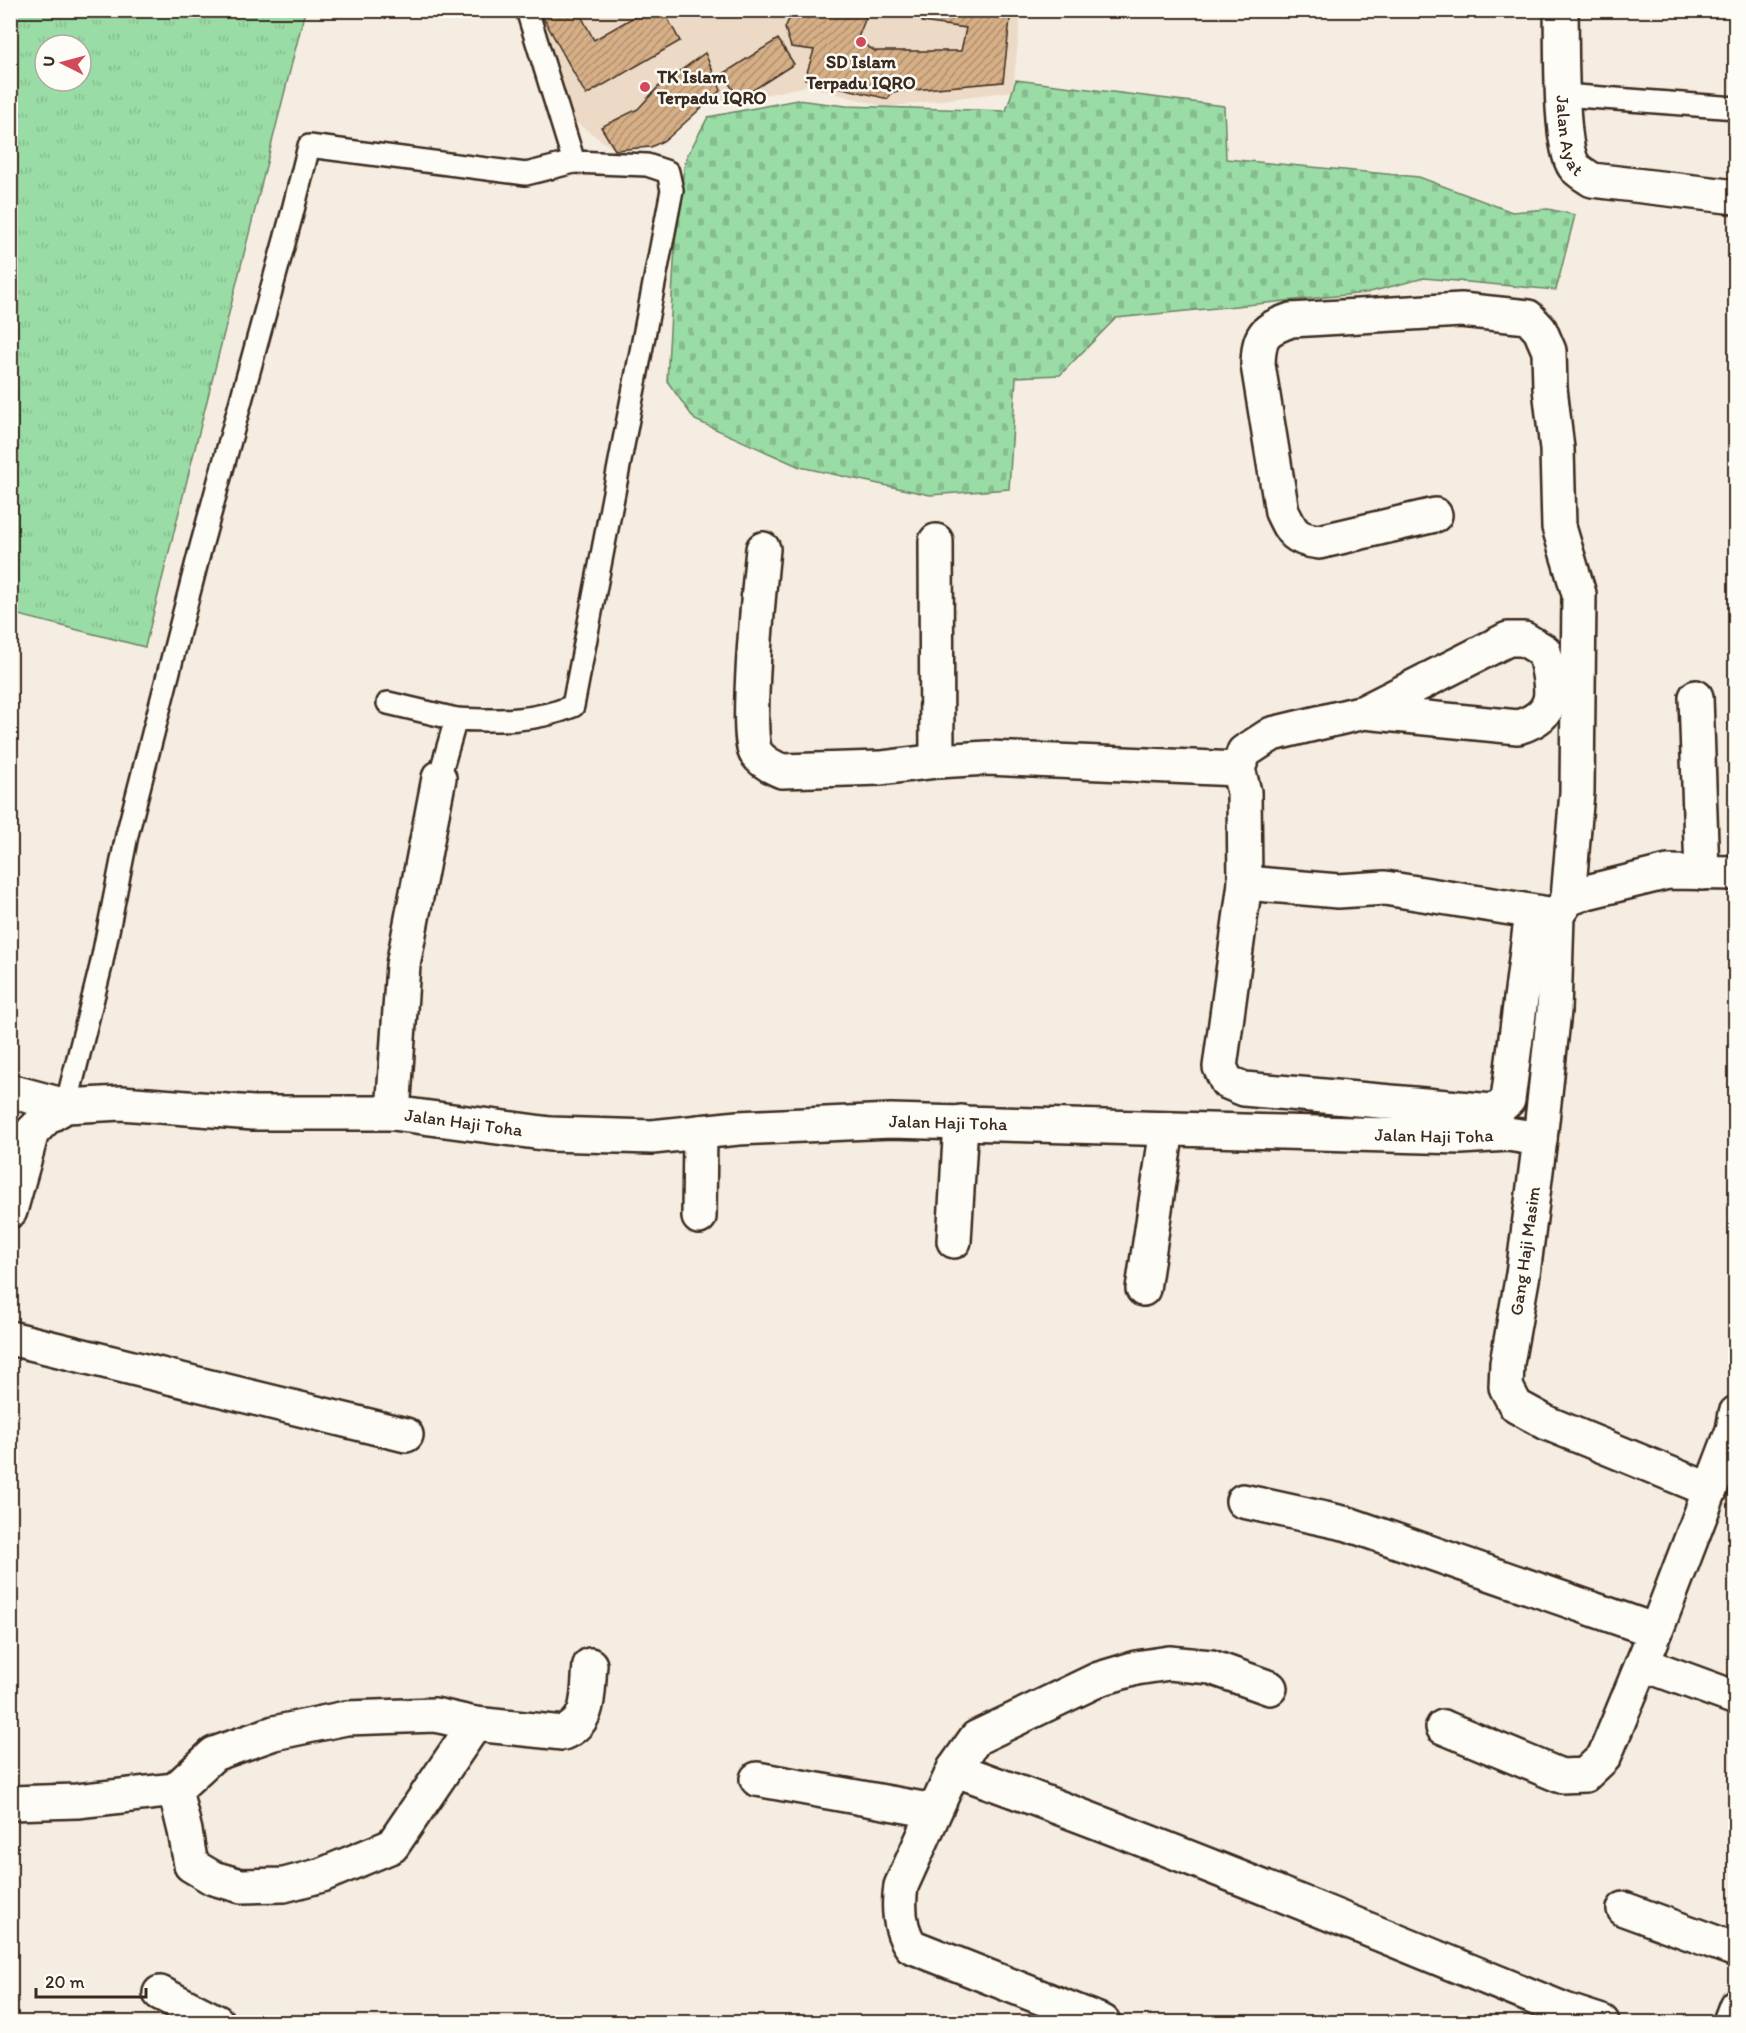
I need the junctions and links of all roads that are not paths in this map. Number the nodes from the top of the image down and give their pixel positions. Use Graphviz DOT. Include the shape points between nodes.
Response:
graph roads {
  1 [pos="527,10"];
  2 [pos="1561,10"];
  3 [pos="1563,95"];
  4 [pos="1736,108"];
  5 [pos="574,162"];
  6 [pos="1736,197"];
  7 [pos="1435,515"];
  8 [pos="936,541"];
  9 [pos="763,549"];
  10 [pos="1696,697"];
  11 [pos="388,703"];
  12 [pos="1364,712"];
  13 [pos="456,719"];
  14 [pos="937,761"];
  15 [pos="1238,769"];
  16 [pos="439,778"];
  17 [pos="1702,873"];
  18 [pos="1736,873"];
  19 [pos="1245,884"];
  20 [pos="1552,909"];
  21 [pos="10,1091"];
  22 [pos="66,1107"];
  23 [pos="393,1113"];
  24 [pos="961,1122"];
  25 [pos="1167,1130"];
  26 [pos="700,1132"];
  27 [pos="1540,1140"];
  28 [pos="10,1211"];
  29 [pos="699,1217"];
  30 [pos="954,1241"];
  31 [pos="1143,1288"];
  32 [pos="10,1338"];
  33 [pos="1735,1425"];
  34 [pos="406,1435"];
  35 [pos="1710,1490"];
  36 [pos="1243,1502"];
  37 [pos="1656,1632"];
  38 [pos="1642,1664"];
  39 [pos="590,1665"];
  40 [pos="1270,1688"];
  41 [pos="1736,1698"];
  42 [pos="475,1724"];
  43 [pos="1443,1727"];
  44 [pos="954,1769"];
  45 [pos="757,1779"];
  46 [pos="175,1790"];
  47 [pos="10,1803"];
  48 [pos="934,1811"];
  49 [pos="1624,1909"];
  50 [pos="1736,1950"];
  51 [pos="159,1992"];
  52 [pos="1736,2006"];
  53 [pos="217,2022"];
  54 [pos="1103,2022"];
  55 [pos="1602,2022"];
  56 [pos="1730,2022"];
  1 -- 5 [label="lane"];
  2 -- 3 [label="street, Jalan Ayat"];
  3 -- 4 [label="lane"];
  3 -- 6 [label="street, Jalan Ayat" via="1567,145 1574,166 1593,180"];
  5 -- 13 [label="lane" via="647,165 668,172 672,190 573,706 553,714 506,721"];
  5 -- 22 [label="lane" via="525,174 309,146 127,835 101,966"];
  7 -- 20 [label="street" via="1319,542 1304,540 1292,532 1282,512 1258,365 1258,349 1271,327 1291,320 1461,310 1528,317 1540,330 1549,351 1558,527 1579,594 1577,792"];
  8 -- 14 [label="street"];
  9 -- 14 [label="street" via="754,660 754,752 782,771 881,768"];
  10 -- 17 [label="street"];
  11 -- 13 [label="lane"];
  12 -- 12 [label="street" via="1518,727 1535,722 1550,704 1551,684 1544,651 1524,639 1508,639"];
  12 -- 15 [label="street" via="1272,734 1244,752"];
  13 -- 16 [label="lane"];
  14 -- 15 [label="street" via="988,758"];
  15 -- 19 [label="street" via="1244,792"];
  16 -- 23 [label="street" via="404,964"];
  17 -- 18 [label="street"];
  17 -- 20 [label="street" via="1668,872 1587,892"];
  19 -- 20 [label="street" via="1338,891 1385,888"];
  19 -- 20 [label="street" via="1220,1067 1227,1082 1244,1089 1492,1111 1508,1100"];
  20 -- 27 [label="street" via="1554,1011"];
  21 -- 22 [label="street"];
  22 -- 23 [label="street, Jalan Haji Toha" via="122,1102 253,1113"];
  22 -- 28 [label="street, Jalan Haji Toha" via="47,1117 32,1132"];
  23 -- 26 [label="street, Jalan Haji Toha" via="550,1134 652,1137"];
  24 -- 25 [label="street, Jalan Haji Toha"];
  24 -- 26 [label="street, Jalan Haji Toha" via="891,1121"];
  24 -- 30 [label="street"];
  25 -- 27 [label="street, Jalan Haji Toha" via="1461,1137 1508,1134"];
  25 -- 31 [label="street"];
  26 -- 29 [label="street"];
  27 -- 35 [label="street, Gang Haji Masim" via="1506,1387 1516,1406 1547,1423"];
  32 -- 34 [label="street"];
  33 -- 35 [label="street"];
  35 -- 37 [label="street"];
  36 -- 37 [label="street" via="1348,1524"];
  37 -- 38 [label="street"];
  38 -- 41 [label="street"];
  38 -- 43 [label="street" via="1604,1757 1585,1775 1561,1776"];
  39 -- 42 [label="street" via="584,1716 575,1728 563,1733"];
  40 -- 44 [label="street" via="1211,1667 1169,1663 1136,1668 1099,1679 976,1738"];
  42 -- 46 [label="street" via="435,1715 346,1718 274,1733 214,1754"];
  42 -- 46 [label="street" via="392,1846 284,1886 241,1887 213,1878 191,1865"];
  44 -- 48 [label="street"];
  44 -- 55 [label="street" via="1173,1851"];
  45 -- 48 [label="street"];
  46 -- 47 [label="street" via="77,1801"];
  48 -- 54 [label="street" via="901,1886 904,1936 911,1947"];
  49 -- 50 [label="street"];
  51 -- 53 [label="street"];
  52 -- 56 [label="street"];
}
